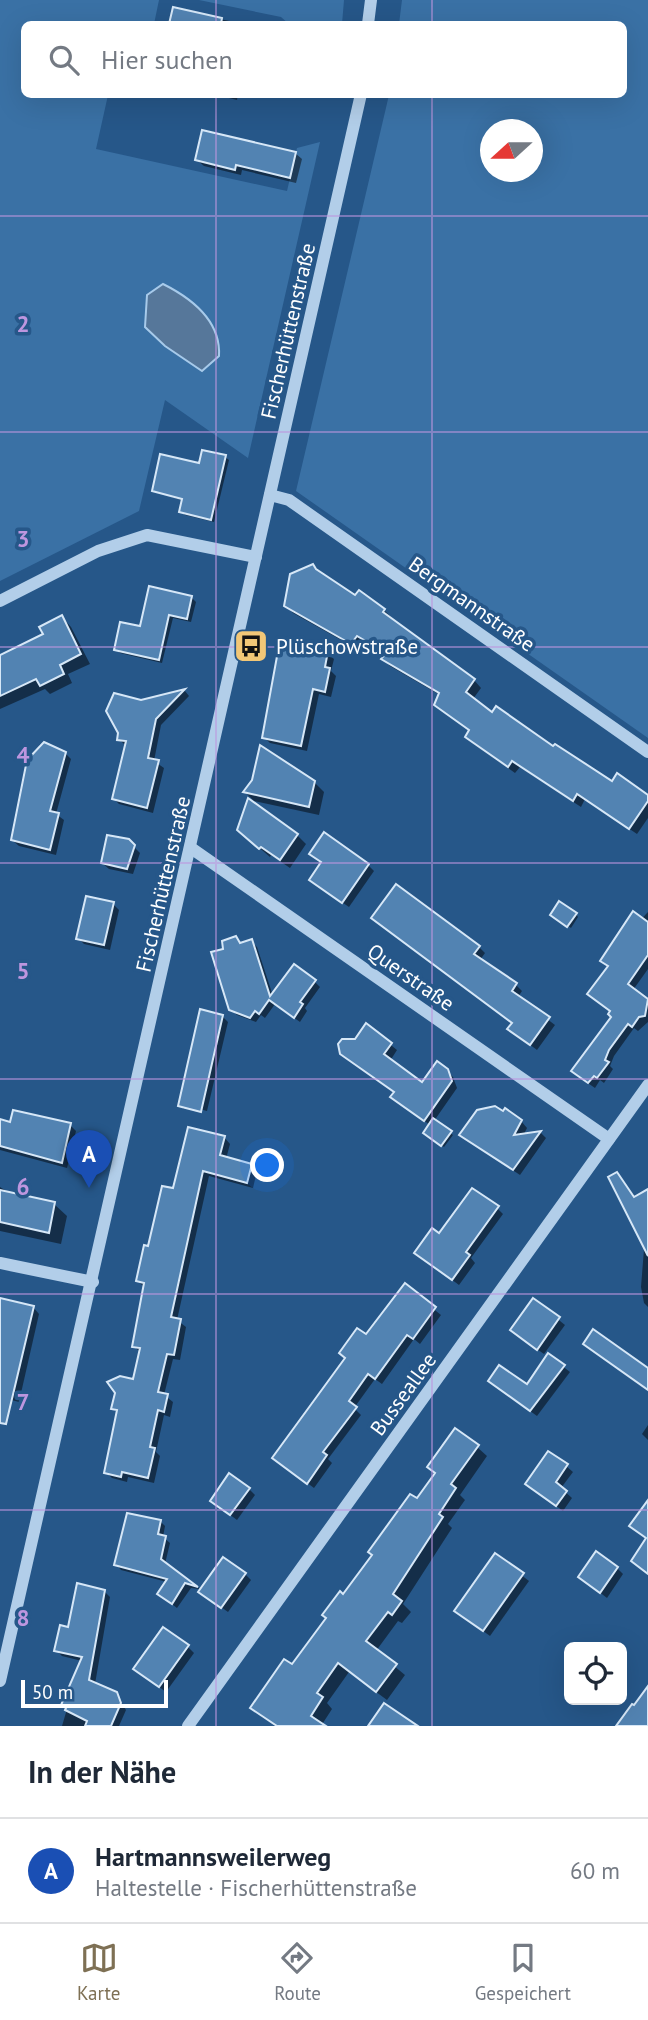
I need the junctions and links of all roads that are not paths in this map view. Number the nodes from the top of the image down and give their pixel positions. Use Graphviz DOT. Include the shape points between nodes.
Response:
graph roads {
  1 [pos="370,0"];
  2 [pos="368,21"];
  3 [pos="360,98"];
  4 [pos="270,495"];
  5 [pos="256,557"];
  6 [pos="0,601"];
  7 [pos="648,752"];
  8 [pos="191,848"];
  9 [pos="648,1085"];
  10 [pos="609,1139"];
  11 [pos="0,1264"];
  12 [pos="93,1282"];
  13 [pos="0,1681"];
  14 [pos="188,1726"];
  1 -- 2 [label="street"];
  3 -- 4 [label="street, Fischerhüttenstraße"];
  4 -- 5 [label="street, Fischerhüttenstraße"];
  4 -- 7 [label="street, Bergmannstraße" via="289,500"];
  5 -- 6 [label="street" via="147,535 98,551"];
  5 -- 8 [label="street, Fischerhüttenstraße"];
  8 -- 10 [label="street, Querstraße"];
  8 -- 12 [label="street, Fischerhüttenstraße"];
  9 -- 10 [label="street, Busseallee"];
  10 -- 14 [label="street, Busseallee"];
  11 -- 12 [label="street"];
  12 -- 13 [label="street, Fischerhüttenstraße"];
}
